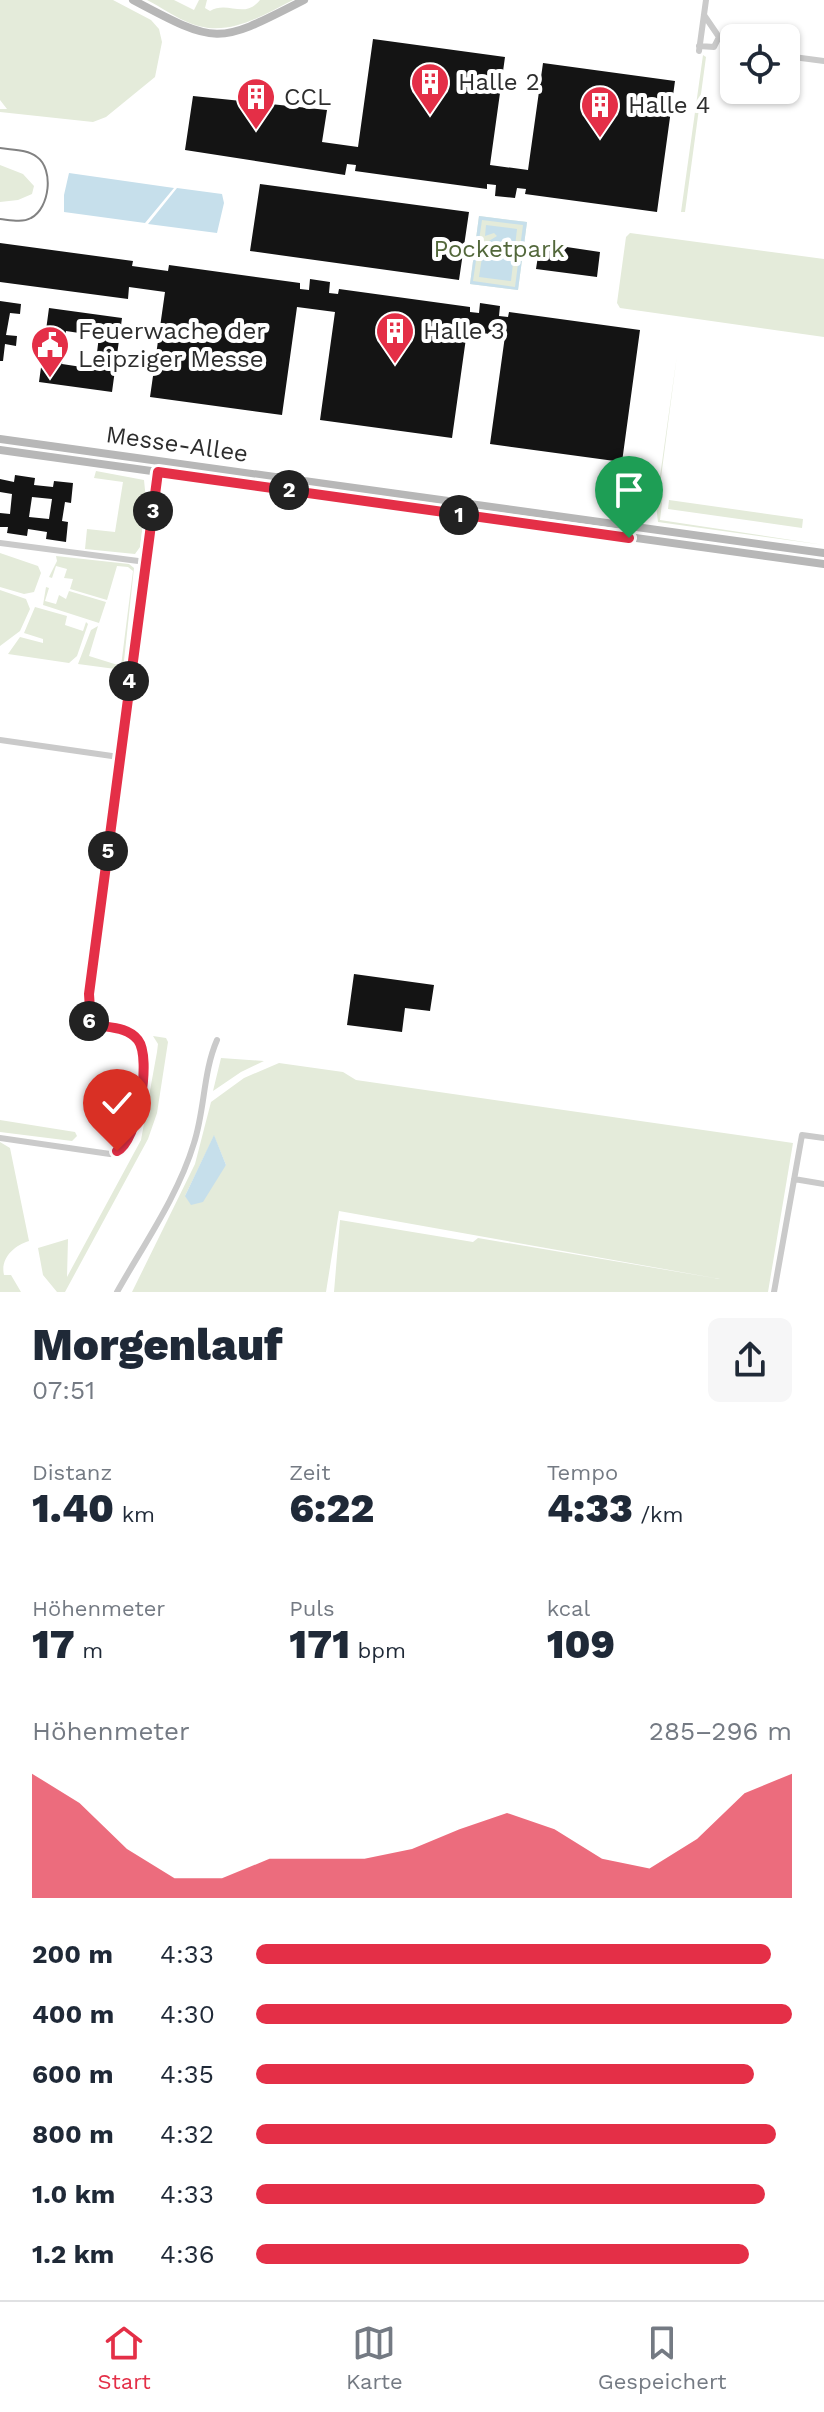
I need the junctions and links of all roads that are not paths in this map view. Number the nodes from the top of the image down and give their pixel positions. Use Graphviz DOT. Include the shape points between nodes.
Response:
graph roads {
  1 [pos="133,0"];
  2 [pos="304,0"];
  3 [pos="706,0"];
  4 [pos="704,15"];
  5 [pos="719,37"];
  6 [pos="800,58"];
  7 [pos="824,61"];
  8 [pos="0,439"];
  9 [pos="0,450"];
  10 [pos="160,461"];
  11 [pos="158,472"];
  12 [pos="0,543"];
  13 [pos="824,553"];
  14 [pos="146,562"];
  15 [pos="824,564"];
  16 [pos="0,740"];
  17 [pos="119,757"];
  18 [pos="217,1040"];
  19 [pos="0,1138"];
  20 [pos="824,1138"];
  21 [pos="794,1179"];
  22 [pos="824,1184"];
  23 [pos="117,1292"];
  24 [pos="774,1292"];
  1 -- 2 [label="main road" via="184,28 213,35 252,27"];
  3 -- 4 [label="street"];
  4 -- 5 [label="street"];
  4 -- 5 [label="street" via="699,48 714,47"];
  6 -- 7 [label="street"];
  8 -- 10 [label="main road, Messe-Allee"];
  9 -- 11 [label="main road, Messe-Allee"];
  10 -- 11 [label="street"];
  10 -- 13 [label="main road, Messe-Allee"];
  11 -- 14 [label="street"];
  11 -- 15 [label="main road, Messe-Allee"];
  12 -- 14 [label="street"];
  14 -- 17 [label="street"];
  16 -- 17 [label="street"];
  17 -- 19 [label="street" via="88,1019 133,1035 142,1047 135,1124 128,1142 110,1154"];
  18 -- 23 [label="street" via="182,1176"];
  20 -- 21 [label="street" via="802,1135"];
  21 -- 22 [label="street"];
  21 -- 24 [label="street"];
}
